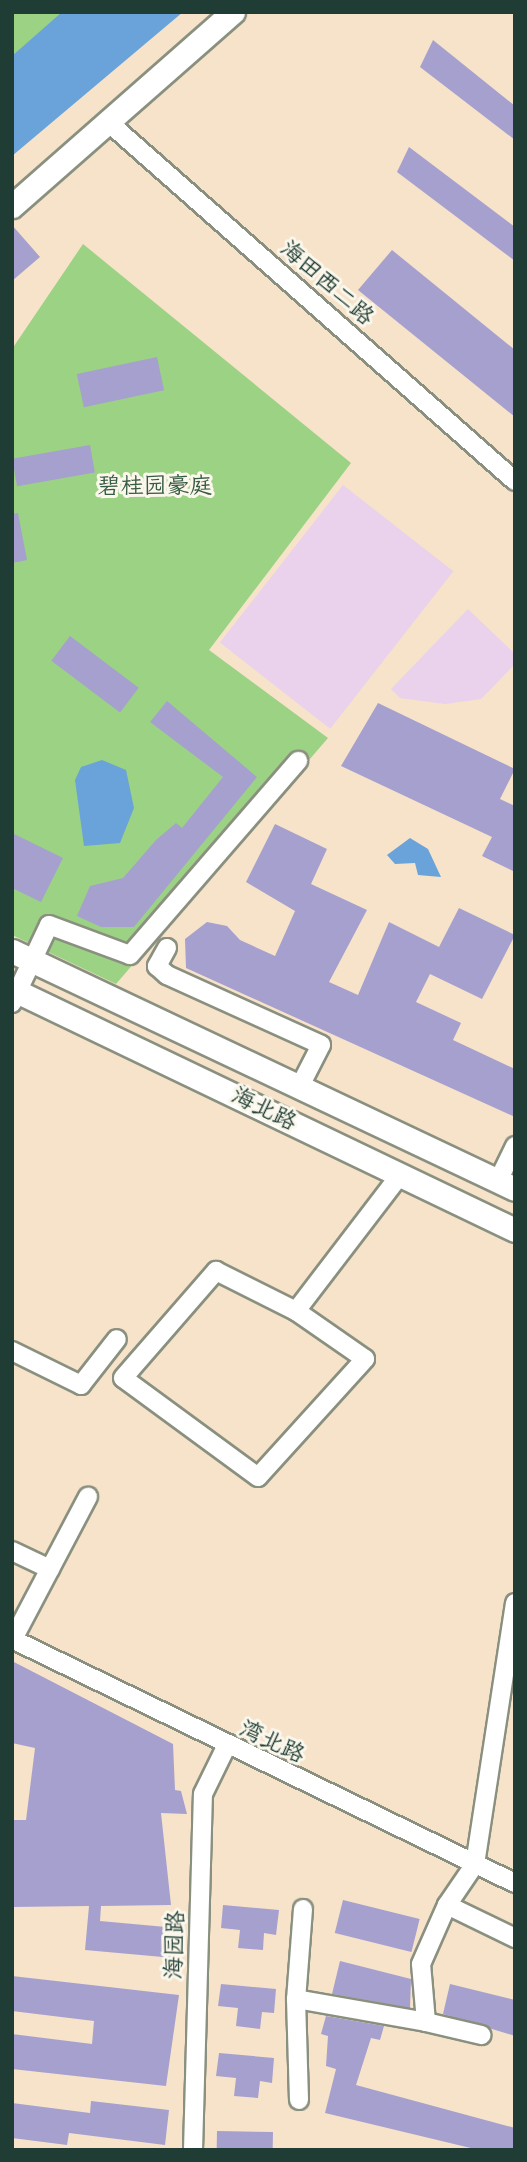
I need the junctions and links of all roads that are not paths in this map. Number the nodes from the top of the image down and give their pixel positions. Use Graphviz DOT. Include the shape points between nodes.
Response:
graph roads {
  1 [pos="233,12"];
  2 [pos="107,121"];
  3 [pos="12,206"];
  4 [pos="515,481"];
  5 [pos="298,761"];
  6 [pos="167,948"];
  7 [pos="22,956"];
  8 [pos="14,994"];
  9 [pos="300,1086"];
  10 [pos="510,1167"];
  11 [pos="400,1175"];
  12 [pos="515,1230"];
  13 [pos="296,1311"];
  14 [pos="117,1339"];
  15 [pos="12,1351"];
  16 [pos="88,1497"];
  17 [pos="12,1551"];
  18 [pos="50,1569"];
  19 [pos="515,1603"];
  20 [pos="13,1639"];
  21 [pos="226,1748"];
  22 [pos="474,1864"];
  23 [pos="515,1883"];
  24 [pos="447,1905"];
  25 [pos="303,1909"];
  26 [pos="515,1938"];
  27 [pos="296,1999"];
  28 [pos="426,2022"];
  29 [pos="481,2035"];
  30 [pos="299,2100"];
  31 [pos="193,2150"];
  1 -- 2 [label="street"];
  2 -- 3 [label="street"];
  2 -- 4 [label="street, 海田西二路"];
  5 -- 7 [label="street" via="130,955 49,925"];
  6 -- 9 [label="street" via="157,966 167,975 321,1045"];
  7 -- 8 [label="street"];
  7 -- 9 [label="street, 海北路"];
  8 -- 11 [label="street, 海北路"];
  9 -- 10 [label="street, 海北路"];
  11 -- 12 [label="street, 海北路"];
  11 -- 13 [label="street"];
  13 -- 13 [label="street" via="216,1271 122,1378 258,1477 365,1359"];
  14 -- 15 [label="street" via="81,1385"];
  16 -- 18 [label="street"];
  17 -- 18 [label="street"];
  18 -- 20 [label="street"];
  19 -- 22 [label="street"];
  20 -- 21 [label="street, 湾北路"];
  21 -- 22 [label="street, 湾北路"];
  21 -- 31 [label="street, 海园路" via="203,1794"];
  22 -- 23 [label="street, 湾北路"];
  22 -- 24 [label="street"];
  24 -- 26 [label="street"];
  24 -- 28 [label="street" via="421,1964"];
  25 -- 27 [label="street"];
  27 -- 28 [label="street"];
  27 -- 30 [label="street"];
  28 -- 29 [label="street"];
}
